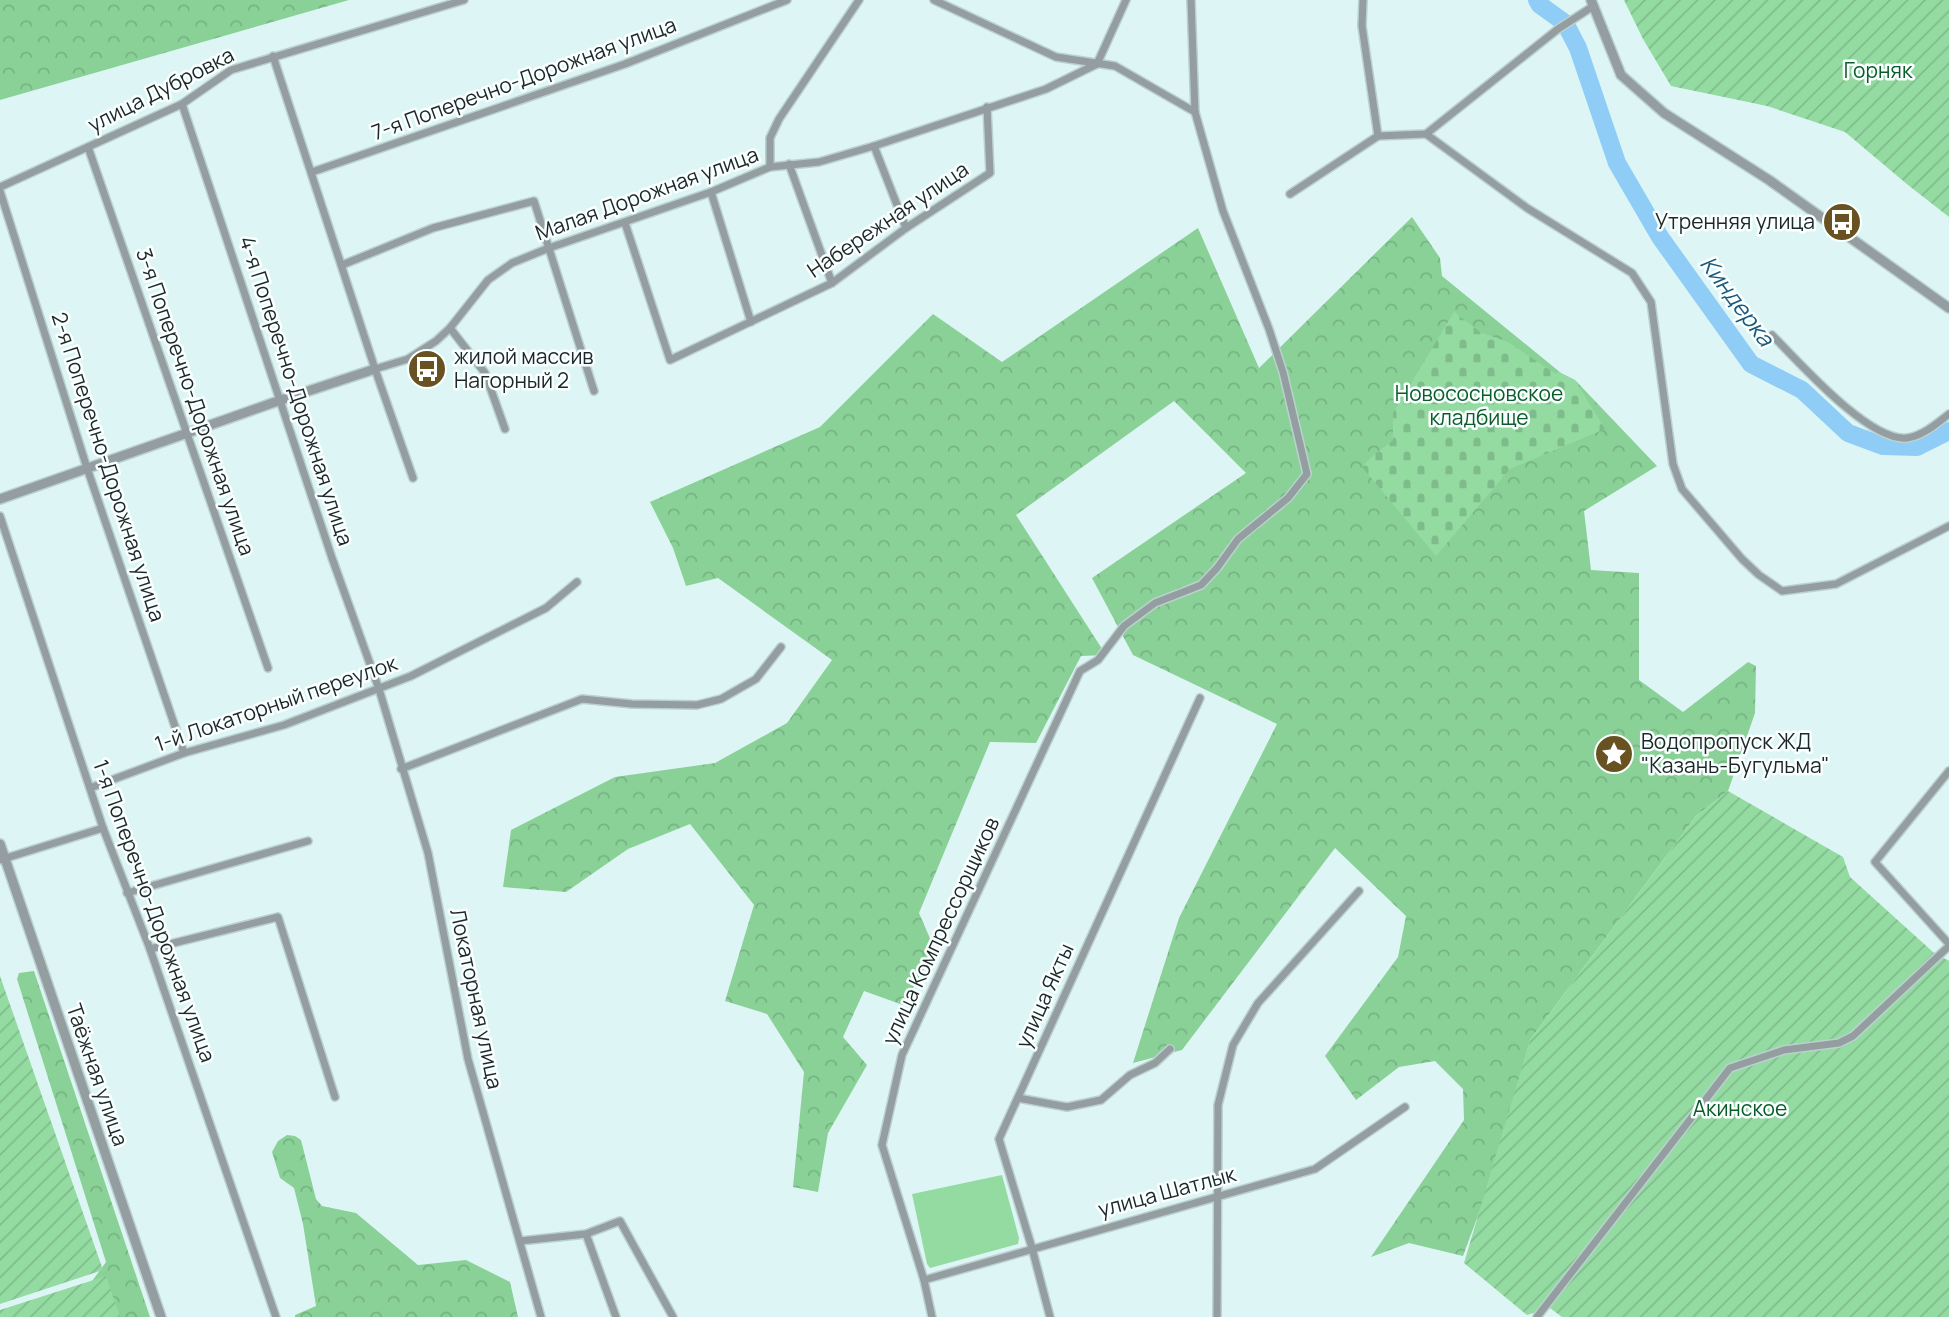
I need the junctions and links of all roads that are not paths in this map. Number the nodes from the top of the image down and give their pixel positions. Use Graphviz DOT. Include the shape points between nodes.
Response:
graph roads {
  1 [pos="464,0"];
  2 [pos="787,0"];
  3 [pos="859,0"];
  4 [pos="934,0"];
  5 [pos="1126,0"];
  6 [pos="1191,0"];
  7 [pos="1363,0"];
  8 [pos="1592,3"];
  9 [pos="273,56"];
  10 [pos="1097,64"];
  11 [pos="181,103"];
  12 [pos="987,107"];
  13 [pos="1195,112"];
  14 [pos="1426,134"];
  15 [pos="1378,136"];
  16 [pos="874,146"];
  17 [pos="89,147"];
  18 [pos="789,164"];
  19 [pos="770,167"];
  20 [pos="312,172"];
  21 [pos="0,189"];
  22 [pos="711,192"];
  23 [pos="1290,194"];
  24 [pos="625,223"];
  25 [pos="906,228"];
  26 [pos="549,248"];
  27 [pos="342,265"];
  28 [pos="832,283"];
  29 [pos="1949,308"];
  30 [pos="751,321"];
  31 [pos="450,328"];
  32 [pos="1772,335"];
  33 [pos="375,369"];
  34 [pos="594,391"];
  35 [pos="281,400"];
  36 [pos="1949,414"];
  37 [pos="505,429"];
  38 [pos="189,433"];
  39 [pos="87,468"];
  40 [pos="413,478"];
  41 [pos="0,499"];
  42 [pos="0,516"];
  43 [pos="1949,526"];
  44 [pos="577,582"];
  45 [pos="781,647"];
  46 [pos="268,668"];
  47 [pos="379,689"];
  48 [pos="1200,698"];
  49 [pos="184,753"];
  50 [pos="401,769"];
  51 [pos="1949,771"];
  52 [pos="90,788"];
  53 [pos="103,828"];
  54 [pos="309,841"];
  55 [pos="0,844"];
  56 [pos="2,859"];
  57 [pos="1359,891"];
  58 [pos="127,893"];
  59 [pos="1949,945"];
  60 [pos="150,949"];
  61 [pos="1170,1049"];
  62 [pos="335,1097"];
  63 [pos="1018,1098"];
  64 [pos="1405,1107"];
  65 [pos="1217,1197"];
  66 [pos="586,1234"];
  67 [pos="520,1241"];
  68 [pos="1032,1248"];
  69 [pos="924,1280"];
  70 [pos="161,1317"];
  71 [pos="276,1317"];
  72 [pos="541,1317"];
  73 [pos="616,1317"];
  74 [pos="673,1317"];
  75 [pos="932,1317"];
  76 [pos="1050,1317"];
  77 [pos="1217,1317"];
  78 [pos="1536,1317"];
  1 -- 9 [label="street, улица Дубровка"];
  2 -- 20 [label="street, 7-я Поперечно-Дорожная улица" via="625,64"];
  3 -- 19 [label="street" via="779,119 770,138"];
  4 -- 10 [label="street" via="1056,57"];
  5 -- 10 [label="street"];
  6 -- 13 [label="street"];
  7 -- 15 [label="street" via="1362,26"];
  8 -- 14 [label="street"];
  8 -- 29 [label="street" via="1621,75 1664,113 1769,180"];
  9 -- 11 [label="street, улица Дубровка" via="231,70"];
  9 -- 20 [label="street"];
  10 -- 12 [label="street, Малая Дорожная улица" via="1046,89"];
  10 -- 13 [label="street" via="1115,66"];
  11 -- 17 [label="street, улица Дубровка"];
  11 -- 35 [label="street, 4-я Поперечно-Дорожная улица"];
  12 -- 16 [label="street, Малая Дорожная улица"];
  12 -- 25 [label="street, Набережная улица" via="990,173"];
  13 -- 69 [label="street, улица Компрессорщиков" via="1223,211 1283,372 1307,474 1288,498 1238,539 1201,585 1155,603 1124,626 1098,660 1080,671 902,1055 882,1145"];
  14 -- 15 [label="street"];
  14 -- 43 [label="street" via="1527,208 1632,273 1651,302 1673,464 1682,489 1759,575 1782,591 1836,584"];
  15 -- 23 [label="street"];
  16 -- 18 [label="street, Малая Дорожная улица" via="819,162"];
  16 -- 25 [label="street"];
  17 -- 21 [label="street, улица Дубровка"];
  17 -- 38 [label="street, 3-я Поперечно-Дорожная улица"];
  18 -- 19 [label="street, Малая Дорожная улица"];
  18 -- 28 [label="street"];
  19 -- 22 [label="street, Малая Дорожная улица"];
  20 -- 27 [label="street"];
  21 -- 39 [label="street, 2-я Поперечно-Дорожная улица"];
  22 -- 24 [label="street, Малая Дорожная улица"];
  22 -- 30 [label="street"];
  24 -- 26 [label="street, Малая Дорожная улица"];
  24 -- 30 [label="street, Набережная улица" via="670,360"];
  25 -- 28 [label="street, Набережная улица"];
  26 -- 27 [label="street" via="534,201 433,228"];
  26 -- 31 [label="street, Малая Дорожная улица" via="512,263 488,280"];
  26 -- 34 [label="street"];
  27 -- 33 [label="street"];
  28 -- 30 [label="street, Набережная улица"];
  31 -- 33 [label="street, Малая Дорожная улица" via="408,359"];
  31 -- 37 [label="street" via="485,373"];
  32 -- 36 [label="street" via="1852,414 1887,436 1907,438 1925,432"];
  33 -- 35 [label="street"];
  33 -- 40 [label="street"];
  35 -- 38 [label="street"];
  35 -- 47 [label="street, 4-я Поперечно-Дорожная улица"];
  38 -- 39 [label="street"];
  38 -- 46 [label="street, 3-я Поперечно-Дорожная улица"];
  39 -- 41 [label="street"];
  39 -- 49 [label="street, 2-я Поперечно-Дорожная улица"];
  42 -- 52 [label="street, 1-я Поперечно-Дорожная улица"];
  44 -- 47 [label="street, 1-й Локаторный переулок" via="546,608"];
  45 -- 50 [label="street" via="756,679 720,699 697,705 582,699"];
  47 -- 49 [label="street, 1-й Локаторный переулок" via="284,724"];
  47 -- 50 [label="street, Локаторная улица"];
  48 -- 63 [label="street, улица Якты"];
  49 -- 52 [label="street, 1-й Локаторный переулок"];
  50 -- 67 [label="street, Локаторная улица" via="428,853 468,1059"];
  51 -- 59 [label="street" via="1875,862"];
  52 -- 53 [label="street, 1-я Поперечно-Дорожная улица"];
  53 -- 56 [label="street"];
  53 -- 58 [label="street, 1-я Поперечно-Дорожная улица"];
  54 -- 58 [label="street"];
  55 -- 56 [label="street, Таёжная улица"];
  56 -- 70 [label="street, Таёжная улица"];
  57 -- 65 [label="street" via="1258,1003 1233,1045 1219,1105"];
  58 -- 60 [label="street, 1-я Поперечно-Дорожная улица"];
  59 -- 78 [label="street" via="1853,1036 1784,1050 1730,1068"];
  60 -- 62 [label="street" via="278,917"];
  60 -- 71 [label="street, 1-я Поперечно-Дорожная улица"];
  61 -- 63 [label="street" via="1101,1100 1067,1107"];
  63 -- 68 [label="street, улица Якты" via="999,1139"];
  64 -- 65 [label="street, улица Шатлык" via="1315,1169"];
  65 -- 68 [label="street, улица Шатлык"];
  65 -- 77 [label="street"];
  66 -- 67 [label="street"];
  66 -- 73 [label="street"];
  66 -- 74 [label="street" via="620,1221"];
  67 -- 72 [label="street, Локаторная улица"];
  68 -- 69 [label="street, улица Шатлык"];
  68 -- 76 [label="street, улица Якты"];
  69 -- 75 [label="street, улица Компрессорщиков"];
}
